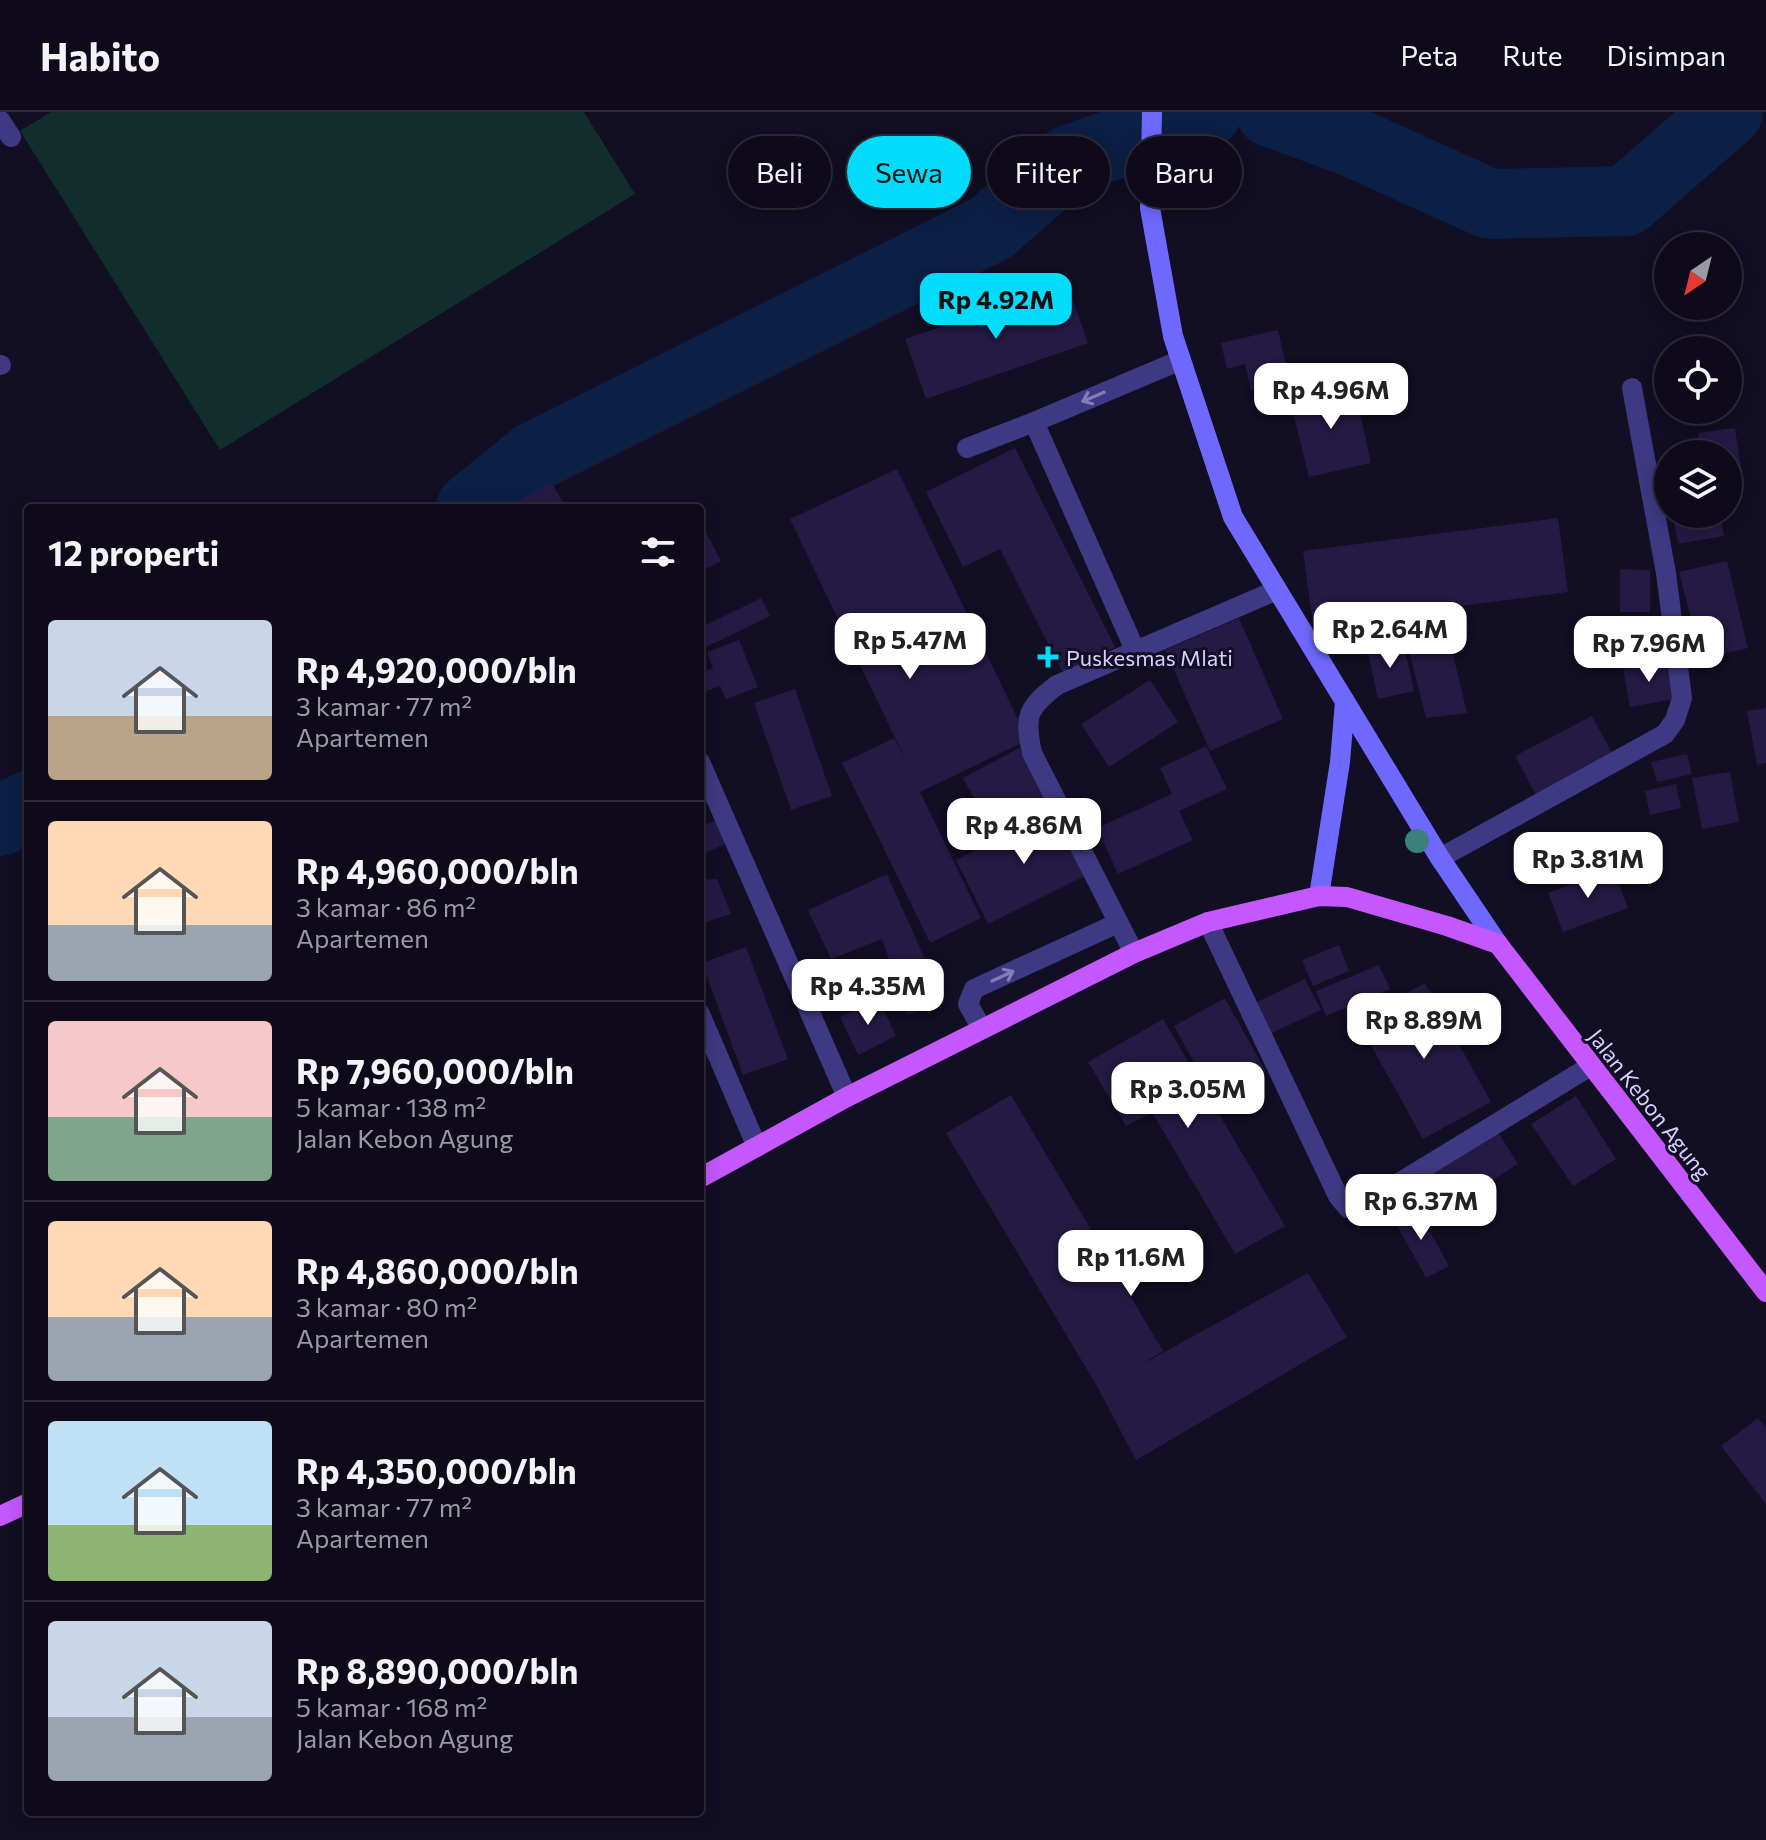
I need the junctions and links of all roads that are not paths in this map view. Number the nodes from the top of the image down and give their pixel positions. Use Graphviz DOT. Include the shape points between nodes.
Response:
graph roads {
  1 [pos="1152,112"];
  2 [pos="1181,360"];
  3 [pos="1632,388"];
  4 [pos="1034,422"];
  5 [pos="967,448"];
  6 [pos="1277,590"];
  7 [pos="1135,650"];
  8 [pos="1345,701"];
  9 [pos="704,771"];
  10 [pos="1440,858"];
  11 [pos="1319,896"];
  12 [pos="1208,922"];
  13 [pos="1118,923"];
  14 [pos="1498,944"];
  15 [pos="1134,953"];
  16 [pos="704,1023"];
  17 [pos="982,1029"];
  18 [pos="1589,1067"];
  19 [pos="847,1097"];
  20 [pos="757,1147"];
  21 [pos="704,1176"];
  22 [pos="1766,1292"];
  23 [pos="24,1505"];
  24 [pos="0,1516"];
  1 -- 2 [label="main road" via="1150,208"];
  2 -- 4 [label="street, one-way"];
  2 -- 6 [label="main road" via="1233,517"];
  3 -- 10 [label="street" via="1666,573 1682,698 1678,714 1665,734"];
  4 -- 5 [label="street"];
  4 -- 7 [label="street"];
  6 -- 7 [label="street"];
  6 -- 8 [label="main road"];
  7 -- 13 [label="street" via="1057,685 1030,710 1025,724 1032,753"];
  8 -- 10 [label="main road"];
  8 -- 11 [label="main road"];
  9 -- 19 [label="street"];
  10 -- 14 [label="main road"];
  11 -- 12 [label="main road"];
  11 -- 14 [label="main road" via="1347,897"];
  12 -- 15 [label="main road"];
  12 -- 18 [label="street" via="1348,1208 1361,1206"];
  13 -- 15 [label="street"];
  17 -- 13 [label="street, one-way" via="968,1004 974,989"];
  14 -- 18 [label="main road, Jalan Kebon Agung"];
  15 -- 17 [label="main road"];
  16 -- 20 [label="street"];
  17 -- 19 [label="main road"];
  18 -- 22 [label="main road, Jalan Kebon Agung"];
  19 -- 20 [label="main road"];
  20 -- 21 [label="main road"];
  23 -- 24 [label="main road"];
}
